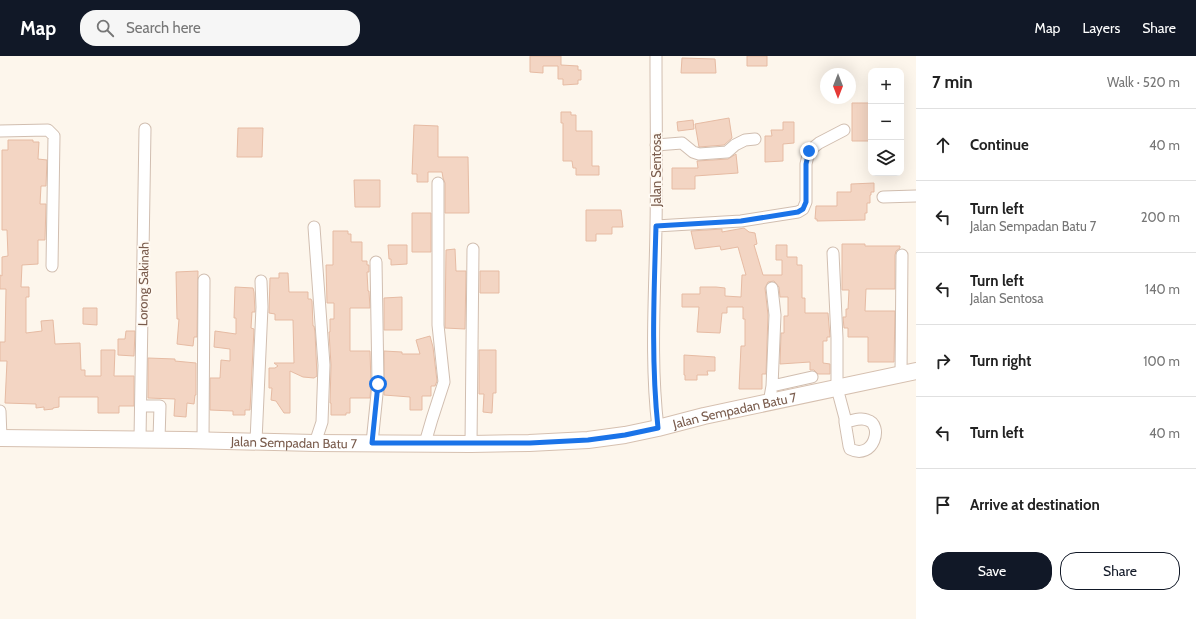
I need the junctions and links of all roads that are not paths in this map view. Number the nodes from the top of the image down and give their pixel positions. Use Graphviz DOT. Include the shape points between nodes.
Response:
graph roads {
  1 [pos="656,56"];
  2 [pos="145,129"];
  3 [pos="844,130"];
  4 [pos="0,131"];
  5 [pos="755,139"];
  6 [pos="656,145"];
  7 [pos="438,183"];
  8 [pos="883,196"];
  9 [pos="916,196"];
  10 [pos="656,226"];
  11 [pos="314,227"];
  12 [pos="473,249"];
  13 [pos="833,253"];
  14 [pos="902,255"];
  15 [pos="376,262"];
  16 [pos="52,266"];
  17 [pos="204,280"];
  18 [pos="261,281"];
  19 [pos="772,288"];
  20 [pos="909,373"];
  21 [pos="812,377"];
  22 [pos="772,386"];
  23 [pos="837,388"];
  24 [pos="769,403"];
  25 [pos="141,406"];
  26 [pos="0,411"];
  27 [pos="845,422"];
  28 [pos="658,428"];
  29 [pos="0,438"];
  30 [pos="140,439"];
  31 [pos="159,439"];
  32 [pos="203,440"];
  33 [pos="256,441"];
  34 [pos="315,443"];
  35 [pos="372,443"];
  36 [pos="426,443"];
  37 [pos="471,444"];
  1 -- 6 [label="street, Jalan Sentosa"];
  2 -- 25 [label="street, Lorong Sakinah"];
  3 -- 10 [label="street" via="809,151 806,164 806,202 803,209 798,212 741,221"];
  4 -- 16 [label="street" via="48,130 54,136"];
  5 -- 6 [label="street" via="745,140 727,152 699,154 682,143"];
  6 -- 10 [label="street, Jalan Sentosa"];
  7 -- 36 [label="street" via="438,325 444,382"];
  8 -- 9 [label="street"];
  10 -- 28 [label="street, Jalan Sentosa" via="653,304"];
  11 -- 34 [label="street" via="324,365 322,422"];
  12 -- 37 [label="street"];
  13 -- 23 [label="street" via="838,338"];
  14 -- 20 [label="street"];
  15 -- 35 [label="street" via="378,384"];
  17 -- 32 [label="street"];
  18 -- 33 [label="street"];
  19 -- 22 [label="street" via="775,315"];
  20 -- 23 [label="street, Jalan Sempadan Batu 7"];
  21 -- 22 [label="street"];
  22 -- 24 [label="street"];
  23 -- 24 [label="street, Jalan Sempadan Batu 7"];
  23 -- 27 [label="street"];
  24 -- 28 [label="street, Jalan Sempadan Batu 7"];
  25 -- 30 [label="street, Lorong Sakinah"];
  25 -- 31 [label="street" via="160,406"];
  26 -- 29 [label="street"];
  28 -- 37 [label="street, Jalan Sempadan Batu 7" via="588,440"];
  29 -- 30 [label="street, Jalan Sempadan Batu 7"];
  30 -- 31 [label="street, Jalan Sempadan Batu 7"];
  31 -- 32 [label="street, Jalan Sempadan Batu 7"];
  32 -- 33 [label="street, Jalan Sempadan Batu 7"];
  33 -- 34 [label="street, Jalan Sempadan Batu 7"];
  34 -- 35 [label="street, Jalan Sempadan Batu 7"];
  35 -- 36 [label="street, Jalan Sempadan Batu 7"];
  36 -- 37 [label="street, Jalan Sempadan Batu 7"];
}
